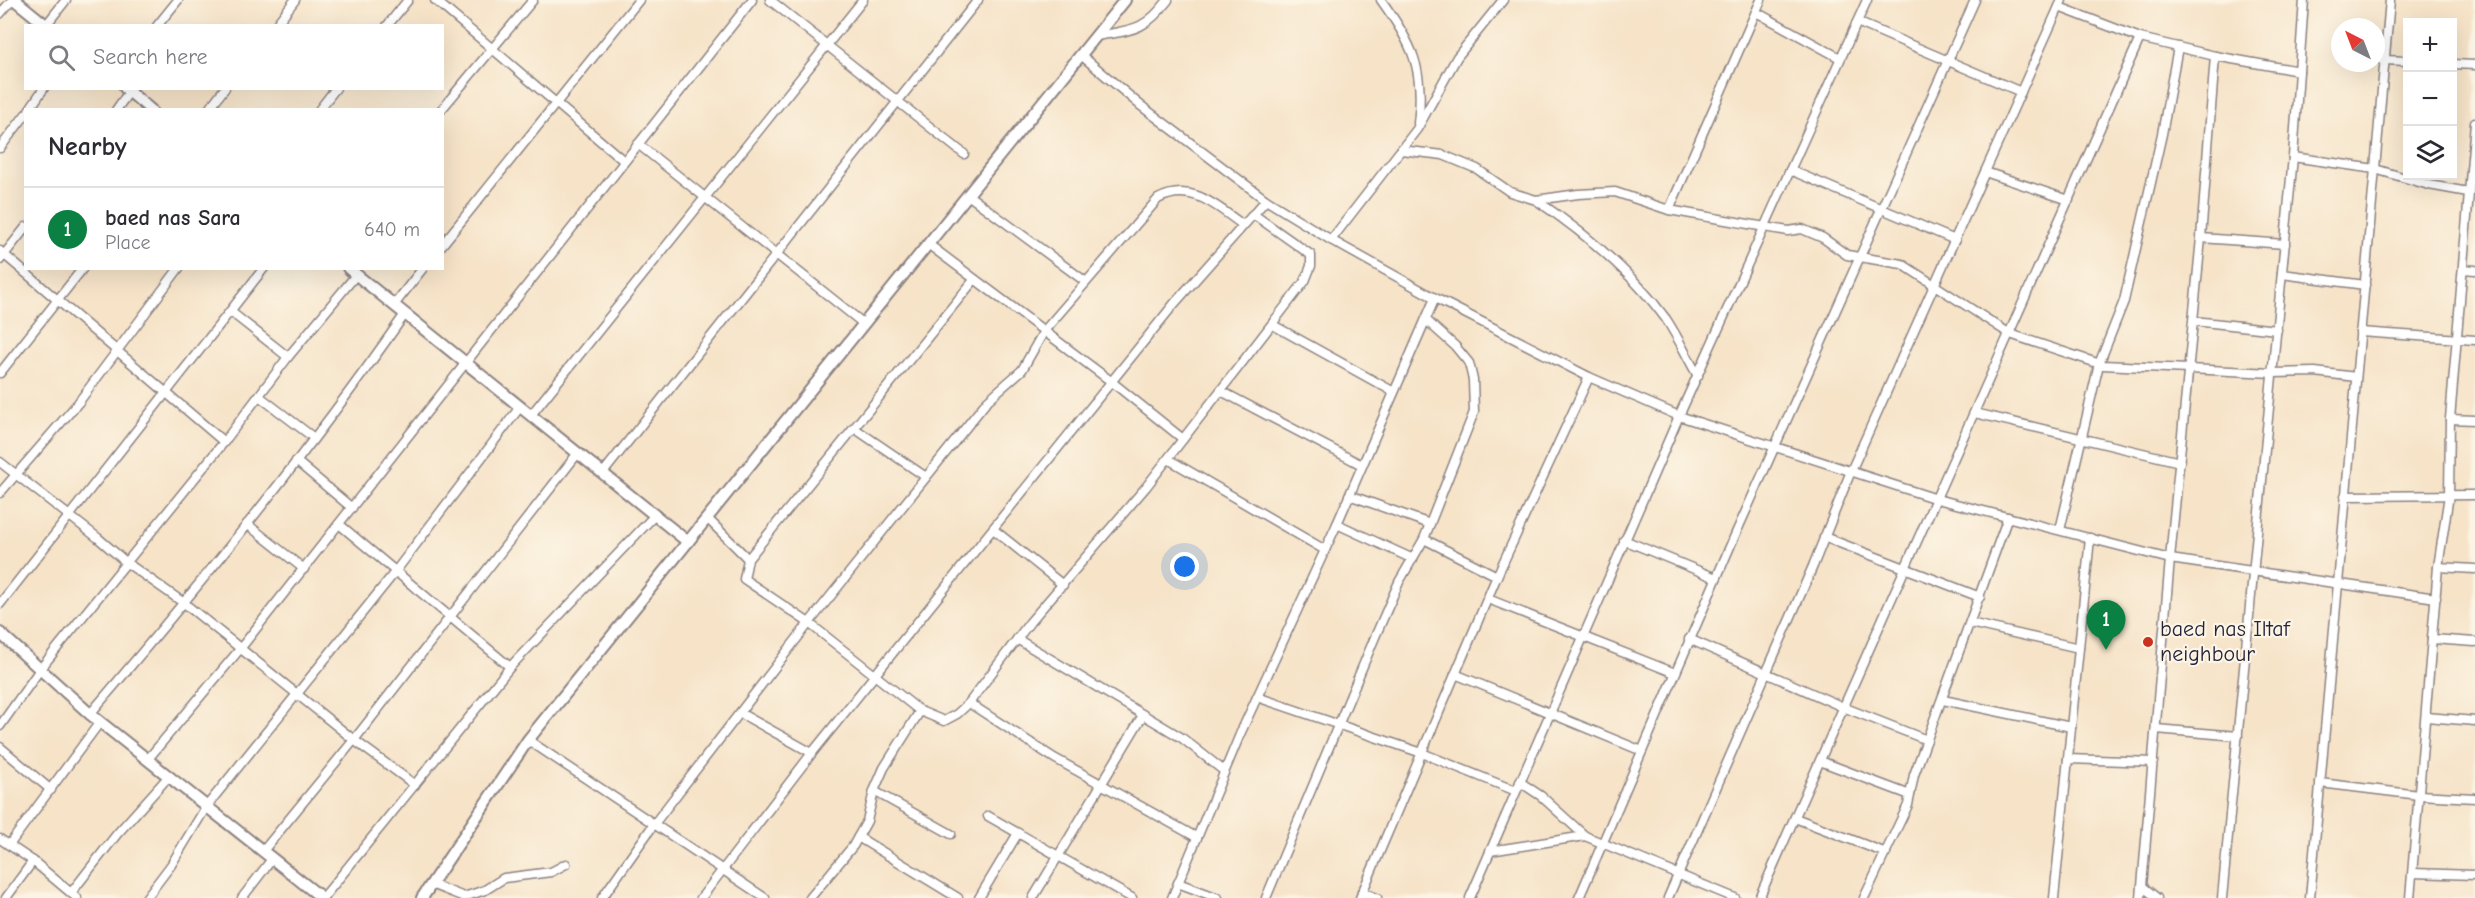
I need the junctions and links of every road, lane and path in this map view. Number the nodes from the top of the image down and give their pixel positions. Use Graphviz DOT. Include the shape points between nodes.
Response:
graph roads {
  1 [pos="13,0"];
  2 [pos="66,0"];
  3 [pos="178,0"];
  4 [pos="295,0"];
  5 [pos="408,0"];
  6 [pos="435,0"];
  7 [pos="533,0"];
  8 [pos="639,0"];
  9 [pos="752,0"];
  10 [pos="770,0"];
  11 [pos="863,0"];
  12 [pos="978,0"];
  13 [pos="1125,0"];
  14 [pos="1168,0"];
  15 [pos="1381,0"];
  16 [pos="1503,0"];
  17 [pos="1761,0"];
  18 [pos="1867,0"];
  19 [pos="1976,0"];
  20 [pos="2304,0"];
  21 [pos="2390,0"];
  22 [pos="2061,4"];
  23 [pos="1756,12"];
  24 [pos="0,15"];
  25 [pos="1857,22"];
  26 [pos="45,24"];
  27 [pos="47,24"];
  28 [pos="159,24"];
  29 [pos="277,24"];
  30 [pos="389,24"];
  31 [pos="1096,36"];
  32 [pos="2140,38"];
  33 [pos="2385,43"];
  34 [pos="827,46"];
  35 [pos="2178,47"];
  36 [pos="492,49"];
  37 [pos="1081,55"];
  38 [pos="2215,56"];
  39 [pos="1840,58"];
  40 [pos="2385,60"];
  41 [pos="2403,61"];
  42 [pos="1948,62"];
  43 [pos="2457,64"];
  44 [pos="2475,65"];
  45 [pos="2299,71"];
  46 [pos="2382,72"];
  47 [pos="43,90"];
  48 [pos="127,90"];
  49 [pos="223,90"];
  50 [pos="333,90"];
  51 [pos="2021,92"];
  52 [pos="556,103"];
  53 [pos="897,103"];
  54 [pos="30,108"];
  55 [pos="117,108"];
  56 [pos="149,108"];
  57 [pos="210,108"];
  58 [pos="320,108"];
  59 [pos="443,108"];
  60 [pos="24,117"];
  61 [pos="2475,122"];
  62 [pos="1417,129"];
  63 [pos="2474,141"];
  64 [pos="638,144"];
  65 [pos="0,148"];
  66 [pos="1401,150"];
  67 [pos="964,154"];
  68 [pos="2293,157"];
  69 [pos="624,161"];
  70 [pos="2375,169"];
  71 [pos="1790,170"];
  72 [pos="1985,172"];
  73 [pos="2468,192"];
  74 [pos="968,195"];
  75 [pos="705,198"];
  76 [pos="1266,200"];
  77 [pos="1536,200"];
  78 [pos="2069,200"];
  79 [pos="1883,208"];
  80 [pos="1669,210"];
  81 [pos="1253,214"];
  82 [pos="2471,214"];
  83 [pos="1244,225"];
  84 [pos="1764,227"];
  85 [pos="24,229"];
  86 [pos="2201,238"];
  87 [pos="1331,240"];
  88 [pos="1955,240"];
  89 [pos="444,243"];
  90 [pos="928,244"];
  91 [pos="2285,244"];
  92 [pos="2,255"];
  93 [pos="776,255"];
  94 [pos="1861,257"];
  95 [pos="2463,269"];
  96 [pos="81,270"];
  97 [pos="177,270"];
  98 [pos="262,270"];
  99 [pos="421,270"];
  100 [pos="2475,270"];
  101 [pos="352,272"];
  102 [pos="2282,274"];
  103 [pos="974,280"];
  104 [pos="1086,282"];
  105 [pos="1935,285"];
  106 [pos="2365,285"];
  107 [pos="1436,298"];
  108 [pos="58,300"];
  109 [pos="394,305"];
  110 [pos="231,312"];
  111 [pos="405,314"];
  112 [pos="1426,320"];
  113 [pos="2194,321"];
  114 [pos="864,324"];
  115 [pos="1273,325"];
  116 [pos="2277,330"];
  117 [pos="1044,331"];
  118 [pos="2360,332"];
  119 [pos="2010,334"];
  120 [pos="2457,338"];
  121 [pos="2475,340"];
  122 [pos="116,351"];
  123 [pos="288,357"];
  124 [pos="464,362"];
  125 [pos="2099,364"];
  126 [pos="2189,370"];
  127 [pos="0,373"];
  128 [pos="2273,373"];
  129 [pos="1589,376"];
  130 [pos="1698,376"];
  131 [pos="2356,377"];
  132 [pos="1112,382"];
  133 [pos="1221,391"];
  134 [pos="1394,392"];
  135 [pos="166,393"];
  136 [pos="259,396"];
  137 [pos="520,407"];
  138 [pos="1975,413"];
  139 [pos="531,415"];
  140 [pos="1679,416"];
  141 [pos="2450,419"];
  142 [pos="2475,420"];
  143 [pos="854,428"];
  144 [pos="314,438"];
  145 [pos="1183,439"];
  146 [pos="2081,439"];
  147 [pos="224,442"];
  148 [pos="1775,447"];
  149 [pos="578,453"];
  150 [pos="1168,459"];
  151 [pos="296,461"];
  152 [pos="0,462"];
  153 [pos="2180,462"];
  154 [pos="1362,465"];
  155 [pos="1851,471"];
  156 [pos="603,473"];
  157 [pos="15,475"];
  158 [pos="926,477"];
  159 [pos="0,493"];
  160 [pos="1349,495"];
  161 [pos="2449,495"];
  162 [pos="2475,495"];
  163 [pos="2345,496"];
  164 [pos="1937,499"];
  165 [pos="352,508"];
  166 [pos="655,515"];
  167 [pos="69,517"];
  168 [pos="707,518"];
  169 [pos="2008,518"];
  170 [pos="247,524"];
  171 [pos="339,524"];
  172 [pos="1337,524"];
  173 [pos="1430,524"];
  174 [pos="993,529"];
  175 [pos="2060,530"];
  176 [pos="1824,537"];
  177 [pos="2090,538"];
  178 [pos="1424,539"];
  179 [pos="1624,540"];
  180 [pos="688,542"];
  181 [pos="1325,550"];
  182 [pos="748,559"];
  183 [pos="1413,559"];
  184 [pos="2170,559"];
  185 [pos="127,563"];
  186 [pos="2438,567"];
  187 [pos="1905,568"];
  188 [pos="304,569"];
  189 [pos="2475,569"];
  190 [pos="395,572"];
  191 [pos="2254,573"];
  192 [pos="1497,576"];
  193 [pos="1716,578"];
  194 [pos="2337,584"];
  195 [pos="1063,585"];
  196 [pos="1980,597"];
  197 [pos="2436,598"];
  198 [pos="1488,599"];
  199 [pos="184,603"];
  200 [pos="0,604"];
  201 [pos="450,615"];
  202 [pos="809,623"];
  203 [pos="1970,623"];
  204 [pos="0,633"];
  205 [pos="1583,636"];
  206 [pos="1017,639"];
  207 [pos="1689,639"];
  208 [pos="2432,639"];
  209 [pos="2475,642"];
  210 [pos="2079,648"];
  211 [pos="240,649"];
  212 [pos="510,667"];
  213 [pos="40,668"];
  214 [pos="1675,673"];
  215 [pos="1455,674"];
  216 [pos="1765,674"];
  217 [pos="875,676"];
  218 [pos="296,694"];
  219 [pos="1257,698"];
  220 [pos="1943,700"];
  221 [pos="969,703"];
  222 [pos="1843,707"];
  223 [pos="920,711"];
  224 [pos="1550,712"];
  225 [pos="740,713"];
  226 [pos="90,714"];
  227 [pos="1143,715"];
  228 [pos="2426,717"];
  229 [pos="2475,721"];
  230 [pos="100,722"];
  231 [pos="0,726"];
  232 [pos="1338,726"];
  233 [pos="2071,727"];
  234 [pos="2156,729"];
  235 [pos="2238,736"];
  236 [pos="354,740"];
  237 [pos="528,740"];
  238 [pos="1927,740"];
  239 [pos="0,747"];
  240 [pos="1642,751"];
  241 [pos="812,753"];
  242 [pos="1422,753"];
  243 [pos="148,759"];
  244 [pos="2068,759"];
  245 [pos="1820,761"];
  246 [pos="2153,762"];
  247 [pos="1224,771"];
  248 [pos="169,776"];
  249 [pos="1520,782"];
  250 [pos="1101,783"];
  251 [pos="2320,783"];
  252 [pos="415,785"];
  253 [pos="51,790"];
  254 [pos="874,791"];
  255 [pos="1516,791"];
  256 [pos="1910,795"];
  257 [pos="2419,795"];
  258 [pos="2475,798"];
  259 [pos="206,807"];
  260 [pos="988,816"];
  261 [pos="1795,818"];
  262 [pos="654,824"];
  263 [pos="1018,833"];
  264 [pos="951,834"];
  265 [pos="1585,836"];
  266 [pos="858,837"];
  267 [pos="1196,837"];
  268 [pos="0,839"];
  269 [pos="1604,842"];
  270 [pos="9,845"];
  271 [pos="263,851"];
  272 [pos="1490,851"];
  273 [pos="1886,853"];
  274 [pos="1058,857"];
  275 [pos="272,860"];
  276 [pos="33,861"];
  277 [pos="566,864"];
  278 [pos="721,869"];
  279 [pos="2413,873"];
  280 [pos="2475,875"];
  281 [pos="1678,876"];
  282 [pos="1178,883"];
  283 [pos="431,884"];
  284 [pos="2142,886"];
  285 [pos="74,895"];
  286 [pos="1361,895"];
  287 [pos="6,898"];
  288 [pos="146,898"];
  289 [pos="242,898"];
  290 [pos="323,898"];
  291 [pos="422,898"];
  292 [pos="602,898"];
  293 [pos="701,898"];
  294 [pos="765,898"];
  295 [pos="810,898"];
  296 [pos="958,898"];
  297 [pos="979,898"];
  298 [pos="1033,898"];
  299 [pos="1132,898"];
  300 [pos="1172,898"];
  301 [pos="1218,898"];
  302 [pos="1266,898"];
  303 [pos="1377,898"];
  304 [pos="1470,898"];
  305 [pos="1579,898"];
  306 [pos="1668,898"];
  307 [pos="1735,898"];
  308 [pos="1759,898"];
  309 [pos="1864,898"];
  310 [pos="2054,898"];
  311 [pos="2141,898"];
  312 [pos="2157,898"];
  313 [pos="2222,898"];
  314 [pos="2310,898"];
  315 [pos="2410,898"];
  1 -- 24 [label="street"];
  1 -- 26 [label="street"];
  2 -- 27 [label="street"];
  3 -- 28 [label="street"];
  4 -- 29 [label="street"];
  5 -- 30 [label="street"];
  6 -- 36 [label="street"];
  7 -- 36 [label="street"];
  8 -- 52 [label="street"];
  9 -- 64 [label="street"];
  10 -- 34 [label="street"];
  11 -- 34 [label="street"];
  12 -- 53 [label="street"];
  13 -- 31 [label="street"];
  14 -- 31 [label="street" via="1139,29"];
  15 -- 62 [label="street" via="1418,64 1422,96"];
  16 -- 62 [label="street" via="1457,57"];
  17 -- 23 [label="street"];
  18 -- 25 [label="street"];
  19 -- 42 [label="street"];
  20 -- 45 [label="street"];
  21 -- 33 [label="street"];
  22 -- 32 [label="street"];
  22 -- 51 [label="street"];
  23 -- 39 [label="street"];
  23 -- 80 [label="street"];
  25 -- 39 [label="street"];
  25 -- 42 [label="street"];
  31 -- 37 [label="street"];
  32 -- 35 [label="street"];
  32 -- 78 [label="street"];
  34 -- 53 [label="street"];
  34 -- 75 [label="street"];
  35 -- 38 [label="street"];
  35 -- 125 [label="street" via="2124,301"];
  36 -- 52 [label="street"];
  36 -- 59 [label="street"];
  37 -- 74 [label="street"];
  37 -- 76 [label="street"];
  38 -- 45 [label="street"];
  38 -- 86 [label="street"];
  39 -- 71 [label="street"];
  40 -- 41 [label="street"];
  42 -- 51 [label="street"];
  42 -- 79 [label="street"];
  43 -- 44 [label="street"];
  45 -- 68 [label="street"];
  46 -- 70 [label="street"];
  47 -- 54 [label="street"];
  48 -- 55 [label="street"];
  48 -- 56 [label="street"];
  49 -- 57 [label="street"];
  50 -- 58 [label="street"];
  51 -- 72 [label="street"];
  52 -- 69 [label="street"];
  52 -- 89 [label="street"];
  53 -- 67 [label="street"];
  53 -- 93 [label="street"];
  60 -- 65 [label="street"];
  61 -- 63 [label="street"];
  62 -- 66 [label="street"];
  63 -- 73 [label="street"];
  64 -- 69 [label="street"];
  64 -- 75 [label="street"];
  66 -- 77 [label="street" via="1443,155 1477,169 1510,192"];
  66 -- 87 [label="street"];
  68 -- 70 [label="street"];
  68 -- 91 [label="street"];
  69 -- 124 [label="street"];
  70 -- 73 [label="street"];
  70 -- 106 [label="street"];
  71 -- 79 [label="street"];
  71 -- 84 [label="street"];
  72 -- 78 [label="street"];
  72 -- 88 [label="street"];
  73 -- 82 [label="street"];
  74 -- 90 [label="street"];
  74 -- 104 [label="street"];
  75 -- 93 [label="street"];
  75 -- 139 [label="street"];
  76 -- 81 [label="street"];
  76 -- 87 [label="street"];
  77 -- 80 [label="street" via="1615,192"];
  77 -- 130 [label="street" via="1602,249 1640,285 1667,321"];
  78 -- 119 [label="street"];
  79 -- 88 [label="street"];
  79 -- 94 [label="street"];
  80 -- 84 [label="street"];
  81 -- 83 [label="street"];
  81 -- 115 [label="street" via="1312,259 1305,281"];
  82 -- 95 [label="street"];
  83 -- 104 [label="street" via="1201,196 1189,192 1164,195"];
  83 -- 132 [label="street"];
  84 -- 94 [label="street" via="1802,229 1847,255"];
  84 -- 130 [label="street"];
  85 -- 92 [label="street"];
  86 -- 91 [label="street"];
  86 -- 113 [label="street"];
  87 -- 107 [label="street"];
  88 -- 105 [label="street"];
  90 -- 103 [label="street"];
  90 -- 114 [label="street"];
  91 -- 102 [label="street"];
  92 -- 108 [label="street"];
  93 -- 114 [label="street"];
  93 -- 156 [label="street"];
  94 -- 105 [label="street" via="1902,264"];
  94 -- 148 [label="street"];
  95 -- 100 [label="street"];
  95 -- 120 [label="street"];
  96 -- 108 [label="street"];
  97 -- 122 [label="street"];
  98 -- 110 [label="street"];
  99 -- 109 [label="street"];
  101 -- 109 [label="street"];
  101 -- 123 [label="street"];
  102 -- 106 [label="street"];
  102 -- 116 [label="street"];
  103 -- 117 [label="street"];
  103 -- 143 [label="street"];
  104 -- 117 [label="street"];
  105 -- 119 [label="street"];
  105 -- 155 [label="street"];
  106 -- 118 [label="street"];
  107 -- 112 [label="street"];
  107 -- 129 [label="street"];
  108 -- 122 [label="street"];
  108 -- 127 [label="street"];
  109 -- 111 [label="street"];
  110 -- 123 [label="street"];
  110 -- 135 [label="street"];
  111 -- 124 [label="street"];
  111 -- 144 [label="street"];
  112 -- 134 [label="street"];
  112 -- 173 [label="street" via="1469,363 1475,398 1474,412"];
  113 -- 116 [label="street"];
  113 -- 126 [label="street"];
  114 -- 168 [label="street"];
  115 -- 133 [label="street"];
  115 -- 134 [label="street"];
  116 -- 128 [label="street"];
  117 -- 132 [label="street"];
  117 -- 158 [label="street" via="1022,370 987,400"];
  118 -- 120 [label="street"];
  118 -- 131 [label="street"];
  119 -- 125 [label="street"];
  119 -- 138 [label="street"];
  120 -- 121 [label="street"];
  120 -- 141 [label="street"];
  122 -- 135 [label="street"];
  122 -- 157 [label="street" via="78,403"];
  123 -- 136 [label="street"];
  124 -- 137 [label="street"];
  124 -- 165 [label="street"];
  125 -- 126 [label="street"];
  125 -- 146 [label="street"];
  126 -- 128 [label="street"];
  126 -- 153 [label="street"];
  128 -- 131 [label="street" via="2315,372"];
  128 -- 191 [label="street"];
  129 -- 140 [label="street"];
  129 -- 192 [label="street"];
  130 -- 140 [label="street"];
  131 -- 163 [label="street"];
  132 -- 145 [label="street"];
  132 -- 174 [label="street"];
  133 -- 145 [label="street"];
  133 -- 154 [label="street"];
  134 -- 154 [label="street"];
  135 -- 147 [label="street"];
  135 -- 167 [label="street"];
  136 -- 144 [label="street"];
  136 -- 147 [label="street"];
  137 -- 139 [label="street"];
  137 -- 190 [label="street"];
  138 -- 146 [label="street"];
  138 -- 164 [label="street"];
  139 -- 149 [label="street"];
  140 -- 148 [label="street"];
  140 -- 179 [label="street"];
  141 -- 142 [label="street"];
  141 -- 161 [label="street"];
  143 -- 158 [label="street"];
  143 -- 182 [label="street"];
  144 -- 151 [label="street"];
  145 -- 150 [label="street"];
  146 -- 153 [label="street"];
  146 -- 175 [label="street"];
  147 -- 185 [label="street"];
  148 -- 155 [label="street"];
  148 -- 193 [label="street"];
  149 -- 156 [label="street"];
  149 -- 201 [label="street"];
  150 -- 181 [label="street"];
  150 -- 195 [label="street"];
  151 -- 165 [label="street"];
  151 -- 170 [label="street"];
  152 -- 157 [label="street"];
  153 -- 184 [label="street"];
  154 -- 160 [label="street"];
  155 -- 164 [label="street"];
  155 -- 176 [label="street"];
  156 -- 166 [label="street"];
  157 -- 159 [label="street"];
  157 -- 167 [label="street"];
  158 -- 202 [label="street"];
  160 -- 172 [label="street"];
  160 -- 173 [label="street"];
  161 -- 162 [label="street"];
  161 -- 163 [label="street"];
  161 -- 186 [label="street"];
  163 -- 194 [label="street"];
  164 -- 169 [label="street"];
  164 -- 187 [label="street"];
  165 -- 171 [label="street"];
  166 -- 180 [label="street"];
  166 -- 212 [label="street"];
  167 -- 185 [label="street"];
  167 -- 200 [label="street"];
  168 -- 180 [label="street"];
  168 -- 182 [label="street"];
  169 -- 175 [label="street"];
  169 -- 196 [label="street"];
  170 -- 188 [label="street"];
  170 -- 199 [label="street"];
  171 -- 188 [label="street"];
  171 -- 190 [label="street"];
  172 -- 181 [label="street"];
  172 -- 183 [label="street"];
  173 -- 178 [label="street"];
  174 -- 195 [label="street"];
  174 -- 217 [label="street"];
  175 -- 177 [label="street"];
  176 -- 187 [label="street"];
  176 -- 216 [label="street"];
  177 -- 184 [label="street"];
  177 -- 210 [label="street"];
  178 -- 183 [label="street"];
  178 -- 192 [label="street"];
  179 -- 193 [label="street"];
  179 -- 205 [label="street"];
  180 -- 237 [label="street"];
  181 -- 219 [label="street"];
  182 -- 202 [label="street" via="744,579"];
  183 -- 232 [label="street" via="1399,582"];
  184 -- 191 [label="street"];
  184 -- 234 [label="street"];
  185 -- 199 [label="street"];
  185 -- 213 [label="street"];
  186 -- 189 [label="street"];
  186 -- 197 [label="street"];
  187 -- 196 [label="street"];
  187 -- 222 [label="street"];
  188 -- 211 [label="street"];
  190 -- 201 [label="street"];
  190 -- 218 [label="street"];
  191 -- 194 [label="street"];
  191 -- 235 [label="street"];
  192 -- 198 [label="street"];
  193 -- 207 [label="street"];
  194 -- 197 [label="street"];
  194 -- 251 [label="street"];
  195 -- 206 [label="street"];
  196 -- 203 [label="street"];
  197 -- 208 [label="street"];
  198 -- 205 [label="street"];
  198 -- 215 [label="street"];
  199 -- 211 [label="street"];
  199 -- 226 [label="street"];
  201 -- 212 [label="street"];
  201 -- 236 [label="street"];
  202 -- 217 [label="street"];
  202 -- 225 [label="street"];
  203 -- 210 [label="street"];
  203 -- 220 [label="street"];
  204 -- 213 [label="street"];
  205 -- 214 [label="street"];
  205 -- 224 [label="street"];
  206 -- 221 [label="street"];
  206 -- 227 [label="street"];
  207 -- 214 [label="street"];
  207 -- 216 [label="street"];
  208 -- 209 [label="street"];
  208 -- 228 [label="street"];
  210 -- 233 [label="street"];
  211 -- 218 [label="street"];
  211 -- 243 [label="street"];
  212 -- 252 [label="street"];
  213 -- 226 [label="street"];
  213 -- 231 [label="street"];
  214 -- 240 [label="street"];
  215 -- 224 [label="street"];
  215 -- 242 [label="street"];
  216 -- 222 [label="street"];
  216 -- 281 [label="street"];
  217 -- 223 [label="street"];
  217 -- 241 [label="street"];
  218 -- 236 [label="street"];
  218 -- 259 [label="street"];
  219 -- 232 [label="street"];
  219 -- 247 [label="street"];
  220 -- 233 [label="street"];
  220 -- 238 [label="street"];
  221 -- 223 [label="street" via="944,721"];
  221 -- 250 [label="street"];
  222 -- 238 [label="street"];
  222 -- 245 [label="street"];
  223 -- 254 [label="street"];
  224 -- 240 [label="street"];
  224 -- 249 [label="street"];
  225 -- 241 [label="street"];
  225 -- 262 [label="street"];
  226 -- 230 [label="street"];
  227 -- 247 [label="street" via="1182,738"];
  227 -- 250 [label="street"];
  228 -- 229 [label="street"];
  228 -- 257 [label="street"];
  230 -- 243 [label="street"];
  230 -- 253 [label="street"];
  232 -- 242 [label="street"];
  232 -- 302 [label="street"];
  233 -- 244 [label="street"];
  234 -- 235 [label="street"];
  234 -- 246 [label="street"];
  235 -- 313 [label="street"];
  236 -- 252 [label="street"];
  236 -- 271 [label="street"];
  237 -- 262 [label="street"];
  237 -- 283 [label="street"];
  238 -- 256 [label="street"];
  239 -- 253 [label="street"];
  240 -- 269 [label="street"];
  241 -- 278 [label="street"];
  242 -- 255 [label="street"];
  242 -- 286 [label="street"];
  243 -- 248 [label="street"];
  244 -- 246 [label="street"];
  244 -- 310 [label="street"];
  245 -- 256 [label="street"];
  245 -- 261 [label="street"];
  246 -- 284 [label="street"];
  247 -- 267 [label="street"];
  248 -- 259 [label="street"];
  248 -- 285 [label="street" via="117,834"];
  249 -- 255 [label="street"];
  249 -- 265 [label="street"];
  250 -- 267 [label="street"];
  250 -- 274 [label="street"];
  251 -- 257 [label="street"];
  251 -- 314 [label="street"];
  252 -- 290 [label="street"];
  253 -- 270 [label="street"];
  254 -- 264 [label="street"];
  254 -- 266 [label="street" via="867,821"];
  255 -- 272 [label="street"];
  256 -- 273 [label="street"];
  257 -- 258 [label="street"];
  257 -- 279 [label="street"];
  259 -- 271 [label="street"];
  259 -- 288 [label="street"];
  260 -- 263 [label="street"];
  261 -- 273 [label="street"];
  261 -- 308 [label="street"];
  262 -- 278 [label="street"];
  262 -- 292 [label="street"];
  263 -- 274 [label="street"];
  263 -- 297 [label="street"];
  265 -- 269 [label="street"];
  265 -- 272 [label="street"];
  266 -- 295 [label="street"];
  266 -- 296 [label="street"];
  267 -- 282 [label="street"];
  268 -- 270 [label="street"];
  269 -- 281 [label="street"];
  269 -- 305 [label="street"];
  270 -- 276 [label="street"];
  271 -- 275 [label="street"];
  272 -- 304 [label="street"];
  273 -- 309 [label="street"];
  274 -- 298 [label="street"];
  274 -- 299 [label="street"];
  275 -- 289 [label="street"];
  275 -- 290 [label="street"];
  276 -- 285 [label="street"];
  276 -- 287 [label="street"];
  277 -- 283 [label="street" via="551,872 504,878 464,897"];
  278 -- 293 [label="street"];
  278 -- 294 [label="street"];
  279 -- 280 [label="street"];
  279 -- 315 [label="street"];
  281 -- 306 [label="street"];
  281 -- 307 [label="street"];
  282 -- 300 [label="street"];
  282 -- 301 [label="street"];
  283 -- 291 [label="street"];
  284 -- 311 [label="street"];
  284 -- 312 [label="street"];
  286 -- 303 [label="street"];
}
